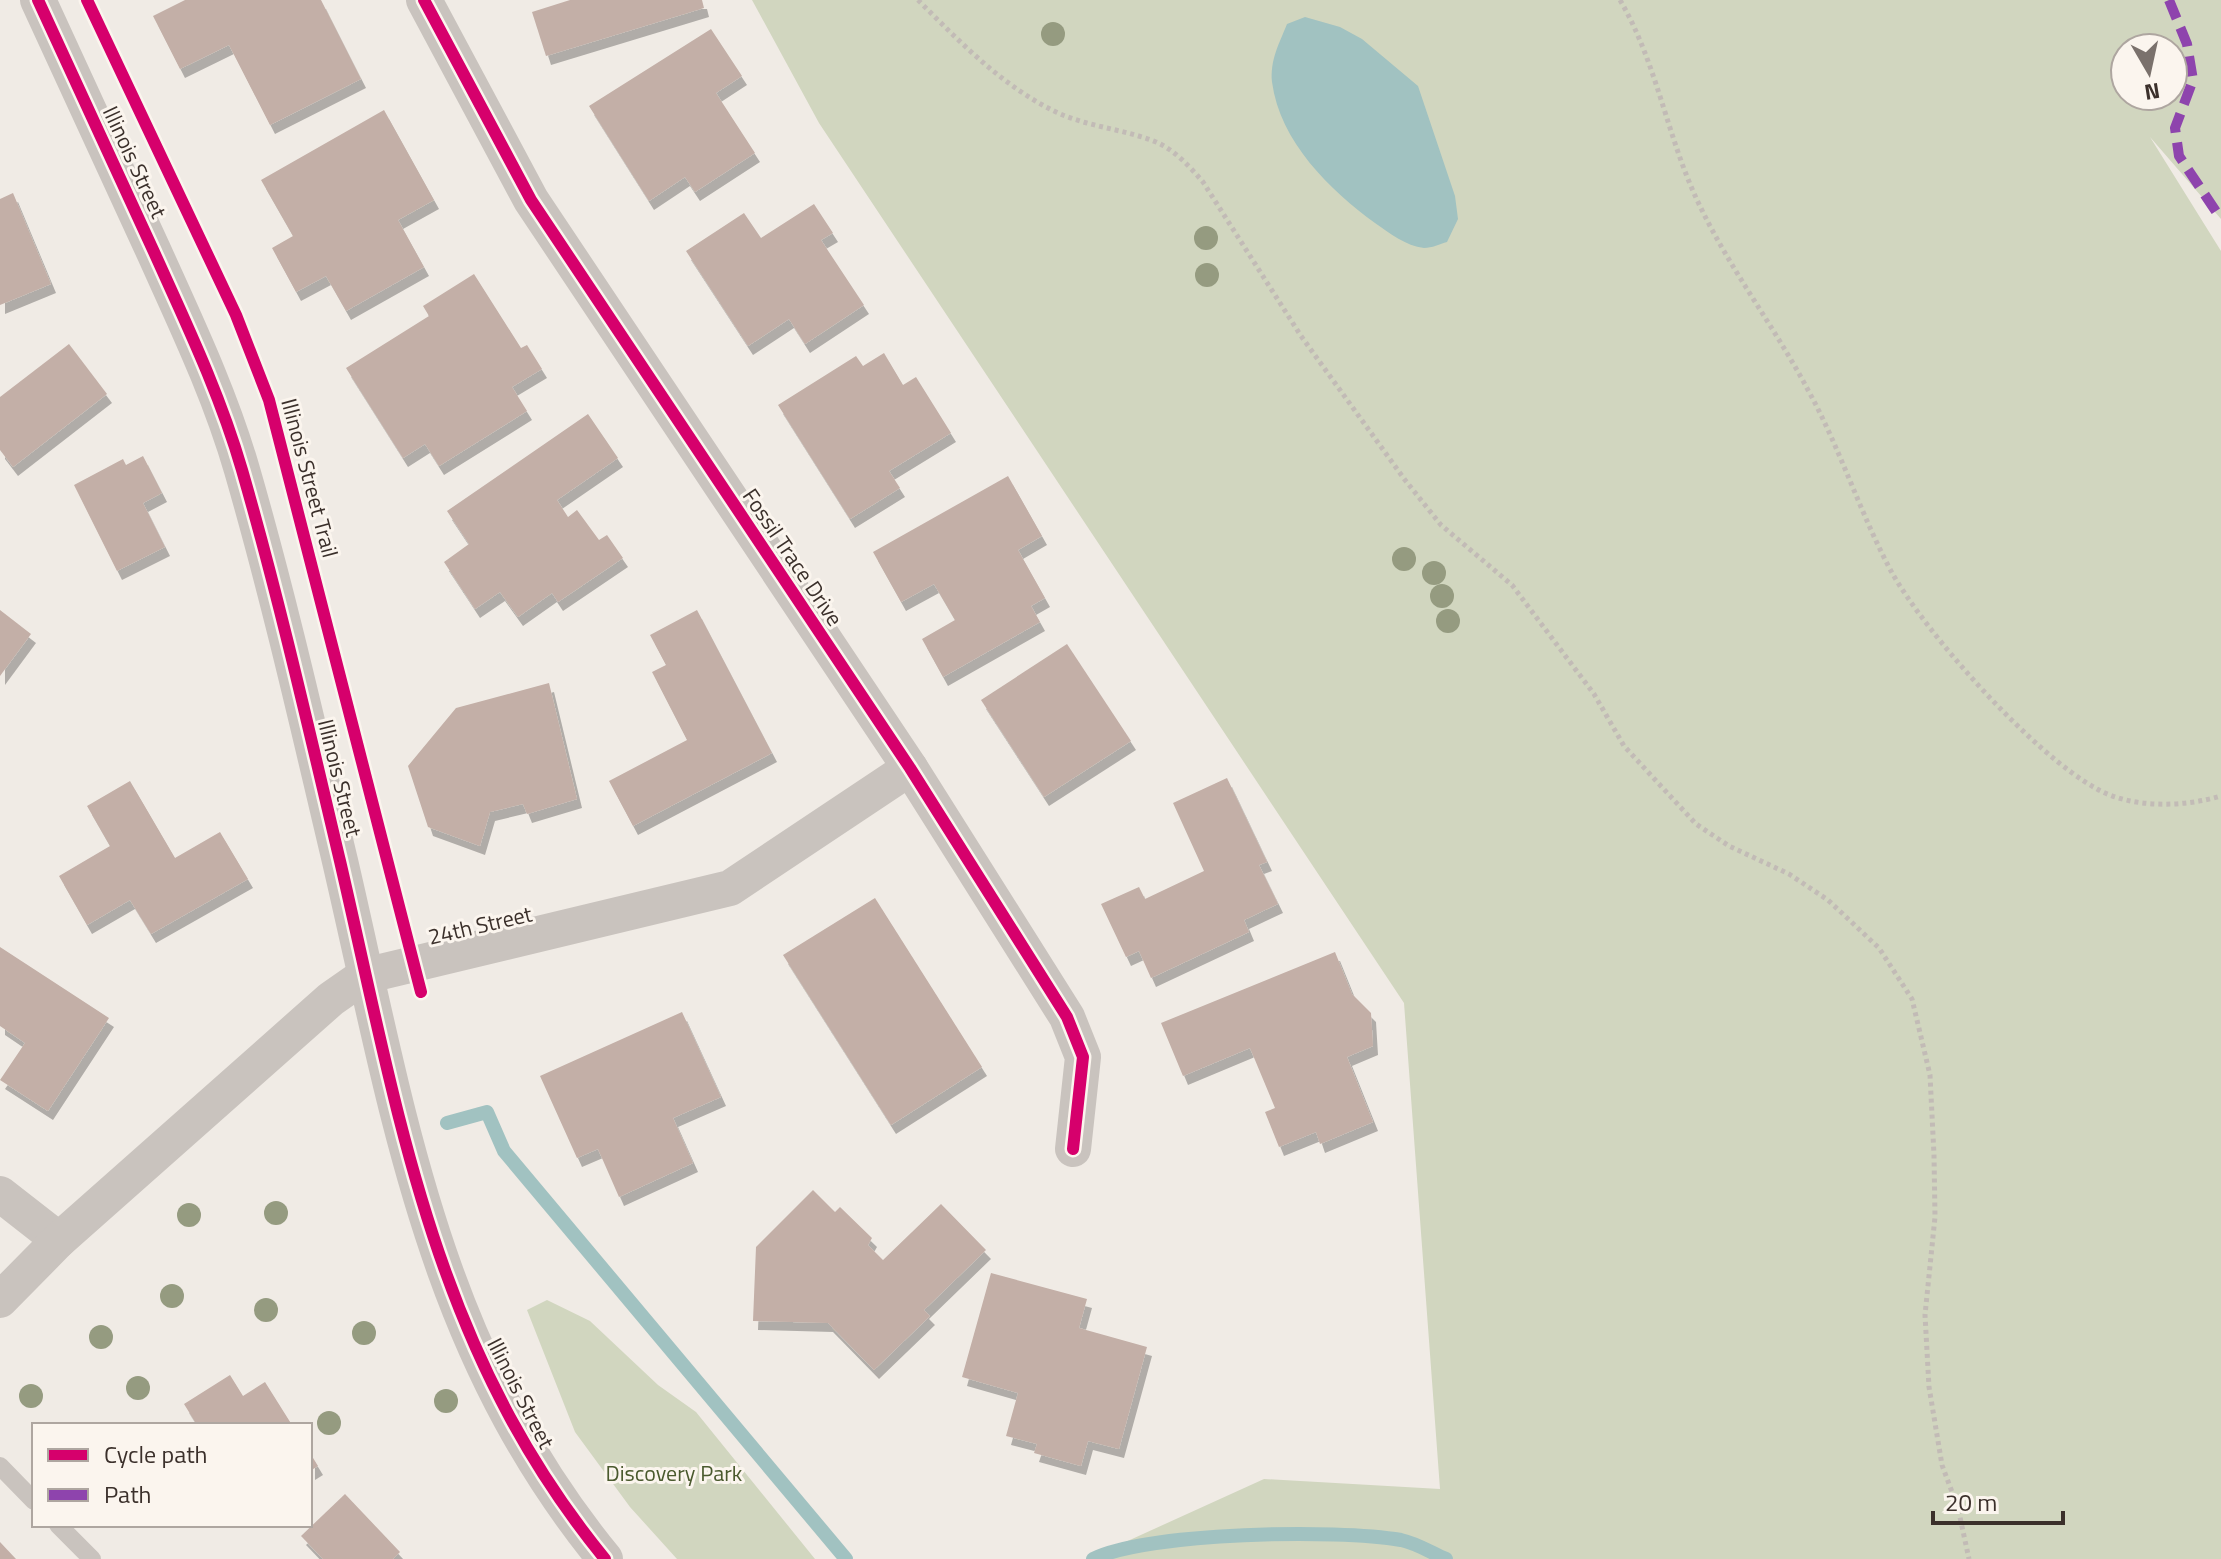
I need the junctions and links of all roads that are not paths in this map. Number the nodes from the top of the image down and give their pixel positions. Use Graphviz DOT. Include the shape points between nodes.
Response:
graph roads {
  1 [pos="38,0"];
  2 [pos="424,0"];
  3 [pos="910,768"];
  4 [pos="364,976"];
  5 [pos="1073,1149"];
  6 [pos="0,1194"];
  7 [pos="59,1240"];
  8 [pos="0,1300"];
  9 [pos="0,1466"];
  10 [pos="32,1499"];
  11 [pos="60,1527"];
  12 [pos="92,1559"];
  13 [pos="605,1559"];
  1 -- 4 [label="street, Illinois Street" via="209,372 237,455 341,864"];
  2 -- 3 [label="street, Fossil Trace Drive" via="531,200"];
  3 -- 4 [label="street, 24th Street" via="730,888"];
  3 -- 5 [label="street, Fossil Trace Drive" via="1067,1017 1083,1057"];
  4 -- 7 [label="street, 24th Street" via="331,999"];
  4 -- 13 [label="street, Illinois Street" via="412,1174 456,1308 521,1443 559,1504"];
  6 -- 7 [label="street"];
  7 -- 8 [label="street, 24th Street"];
  9 -- 10 [label="lane"];
  11 -- 12 [label="lane"];
}
